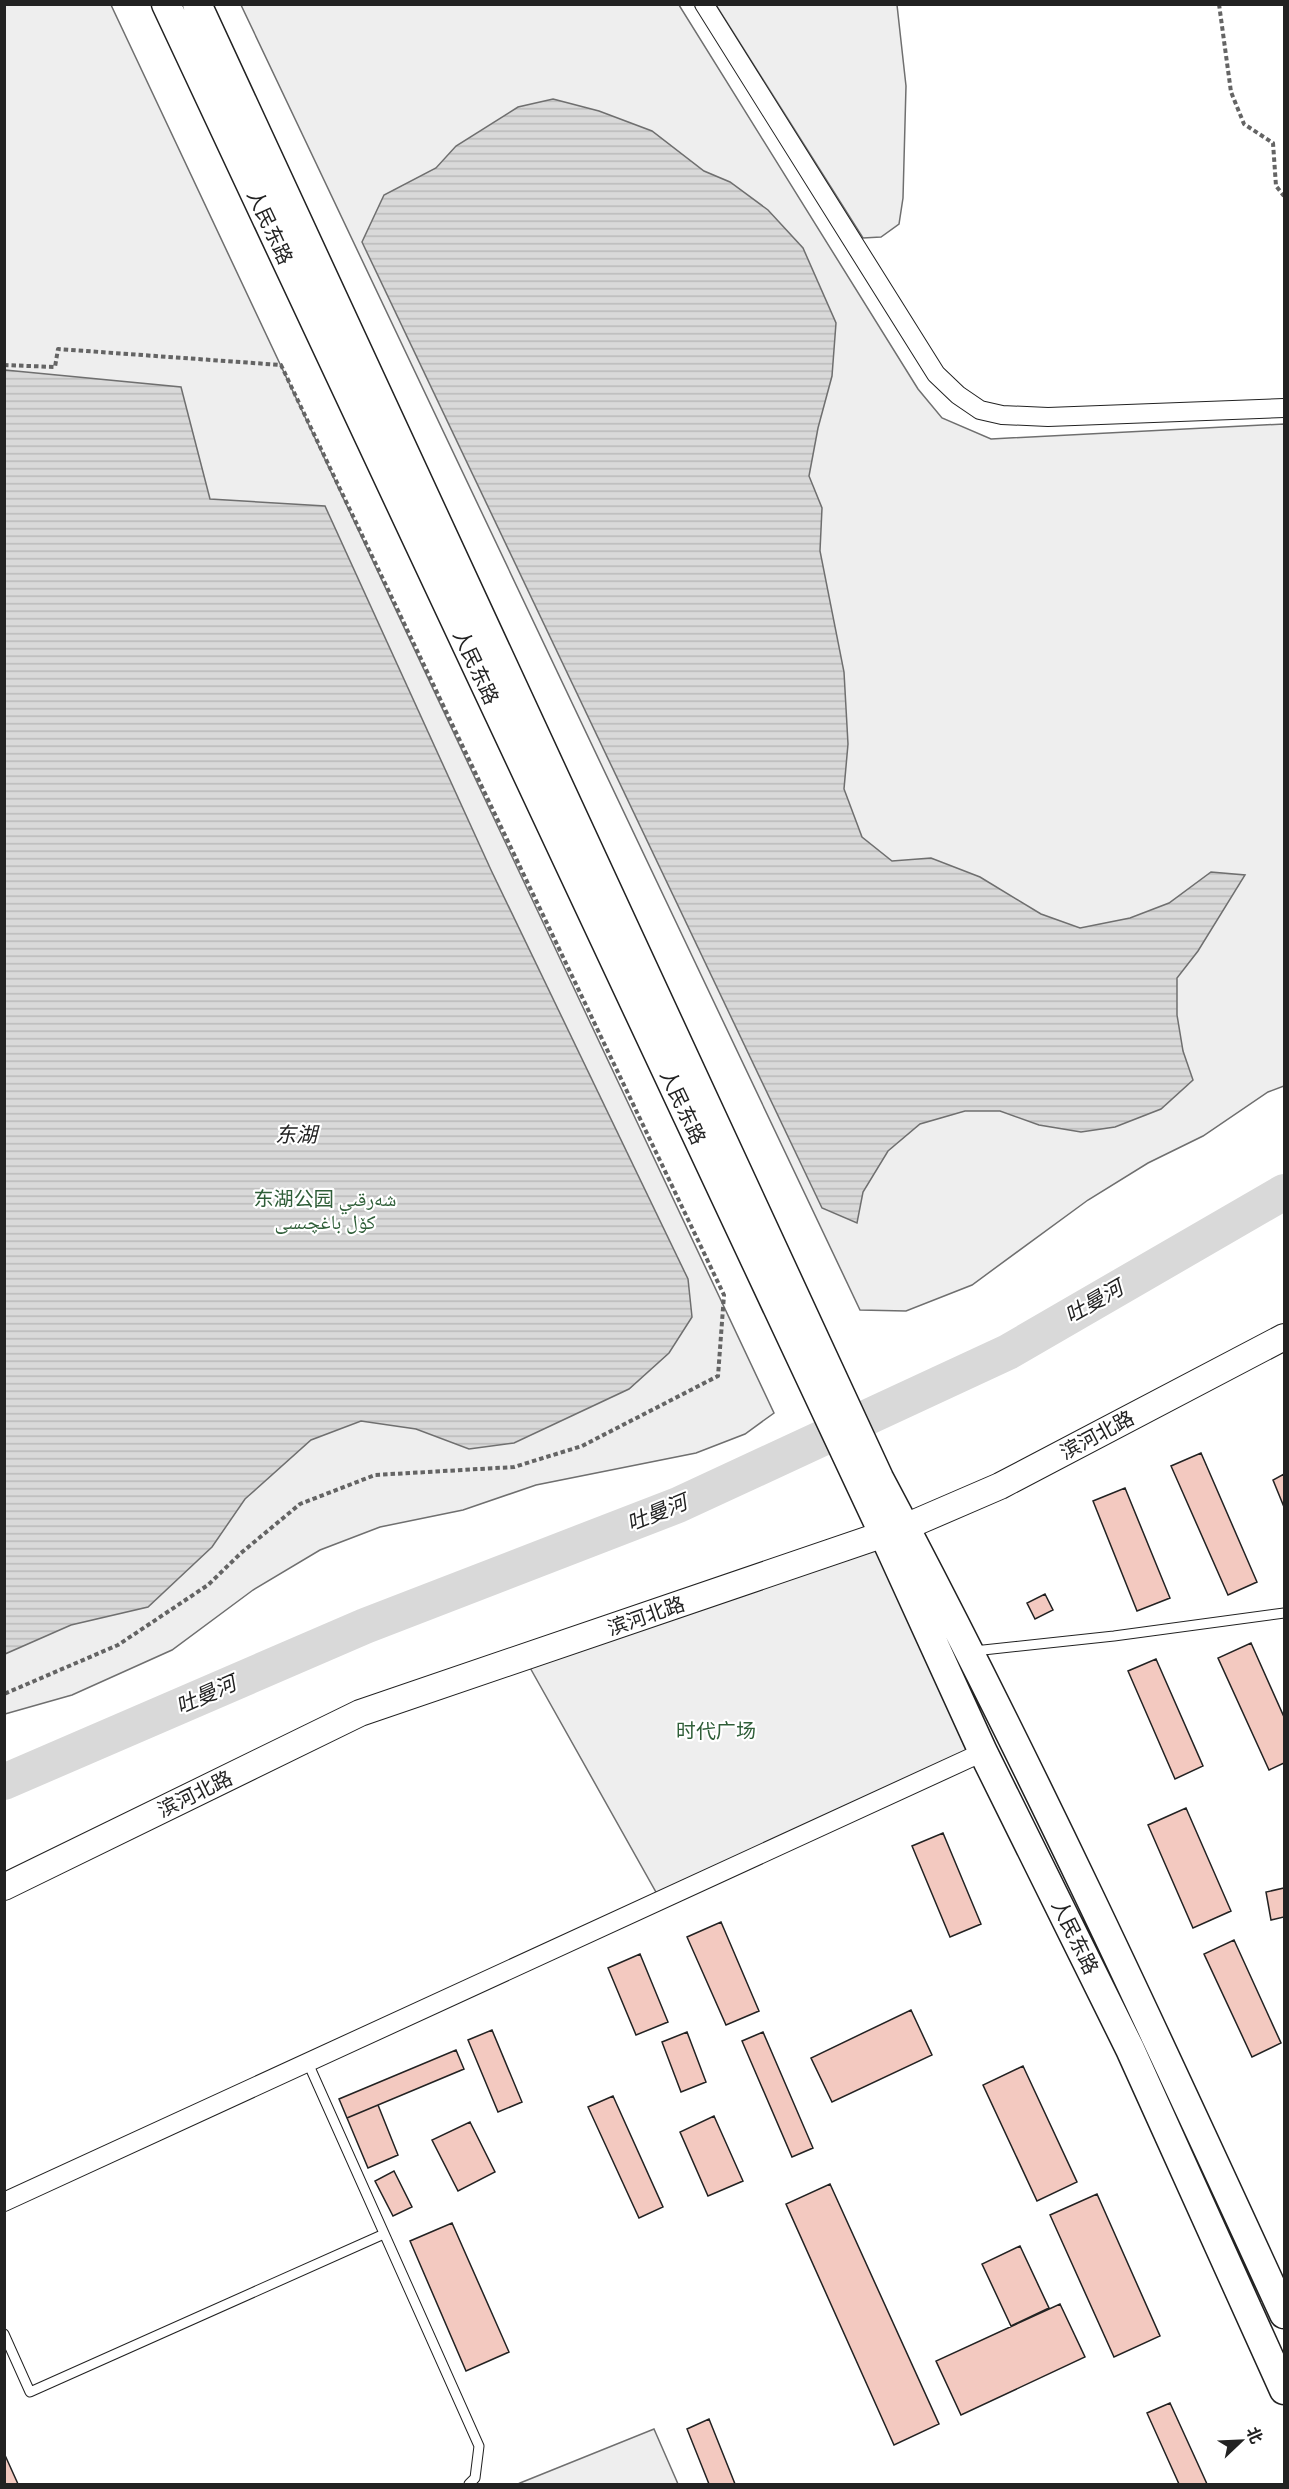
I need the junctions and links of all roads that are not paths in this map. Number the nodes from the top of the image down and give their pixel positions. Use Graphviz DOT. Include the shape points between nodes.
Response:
graph roads {
  1 [pos="166,4"];
  2 [pos="197,4"];
  3 [pos="704,4"];
  4 [pos="1284,408"];
  5 [pos="795,1322"];
  6 [pos="1284,1337"];
  7 [pos="895,1531"];
  8 [pos="1284,1613"];
  9 [pos="969,1652"];
  10 [pos="983,1752"];
  11 [pos="4,1887"];
  12 [pos="308,2063"];
  13 [pos="4,2202"];
  14 [pos="384,2234"];
  15 [pos="1284,2314"];
  16 [pos="4,2334"];
  17 [pos="1284,2390"];
  18 [pos="469,2484"];
  1 -- 5 [label="main road, 人民东路"];
  2 -- 5 [label="main road, 人民东路"];
  3 -- 4 [label="street" via="936,374 958,395 980,410 1048,417"];
  5 -- 7 [label="main road, 人民东路"];
  6 -- 7 [label="main road, 滨河北路" via="1000,1486"];
  7 -- 9 [label="main road, 人民东路"];
  7 -- 10 [label="main road, 人民东路"];
  7 -- 11 [label="main road, 滨河北路" via="360,1713"];
  8 -- 9 [label="lane"];
  9 -- 15 [label="main road, 人民东路" via="1157,2035"];
  10 -- 12 [label="street"];
  10 -- 17 [label="main road, 人民东路" via="1130,2049"];
  12 -- 13 [label="street"];
  12 -- 14 [label="lane"];
  14 -- 16 [label="lane" via="30,2392"];
  14 -- 18 [label="lane" via="478,2446 475,2478"];
}
